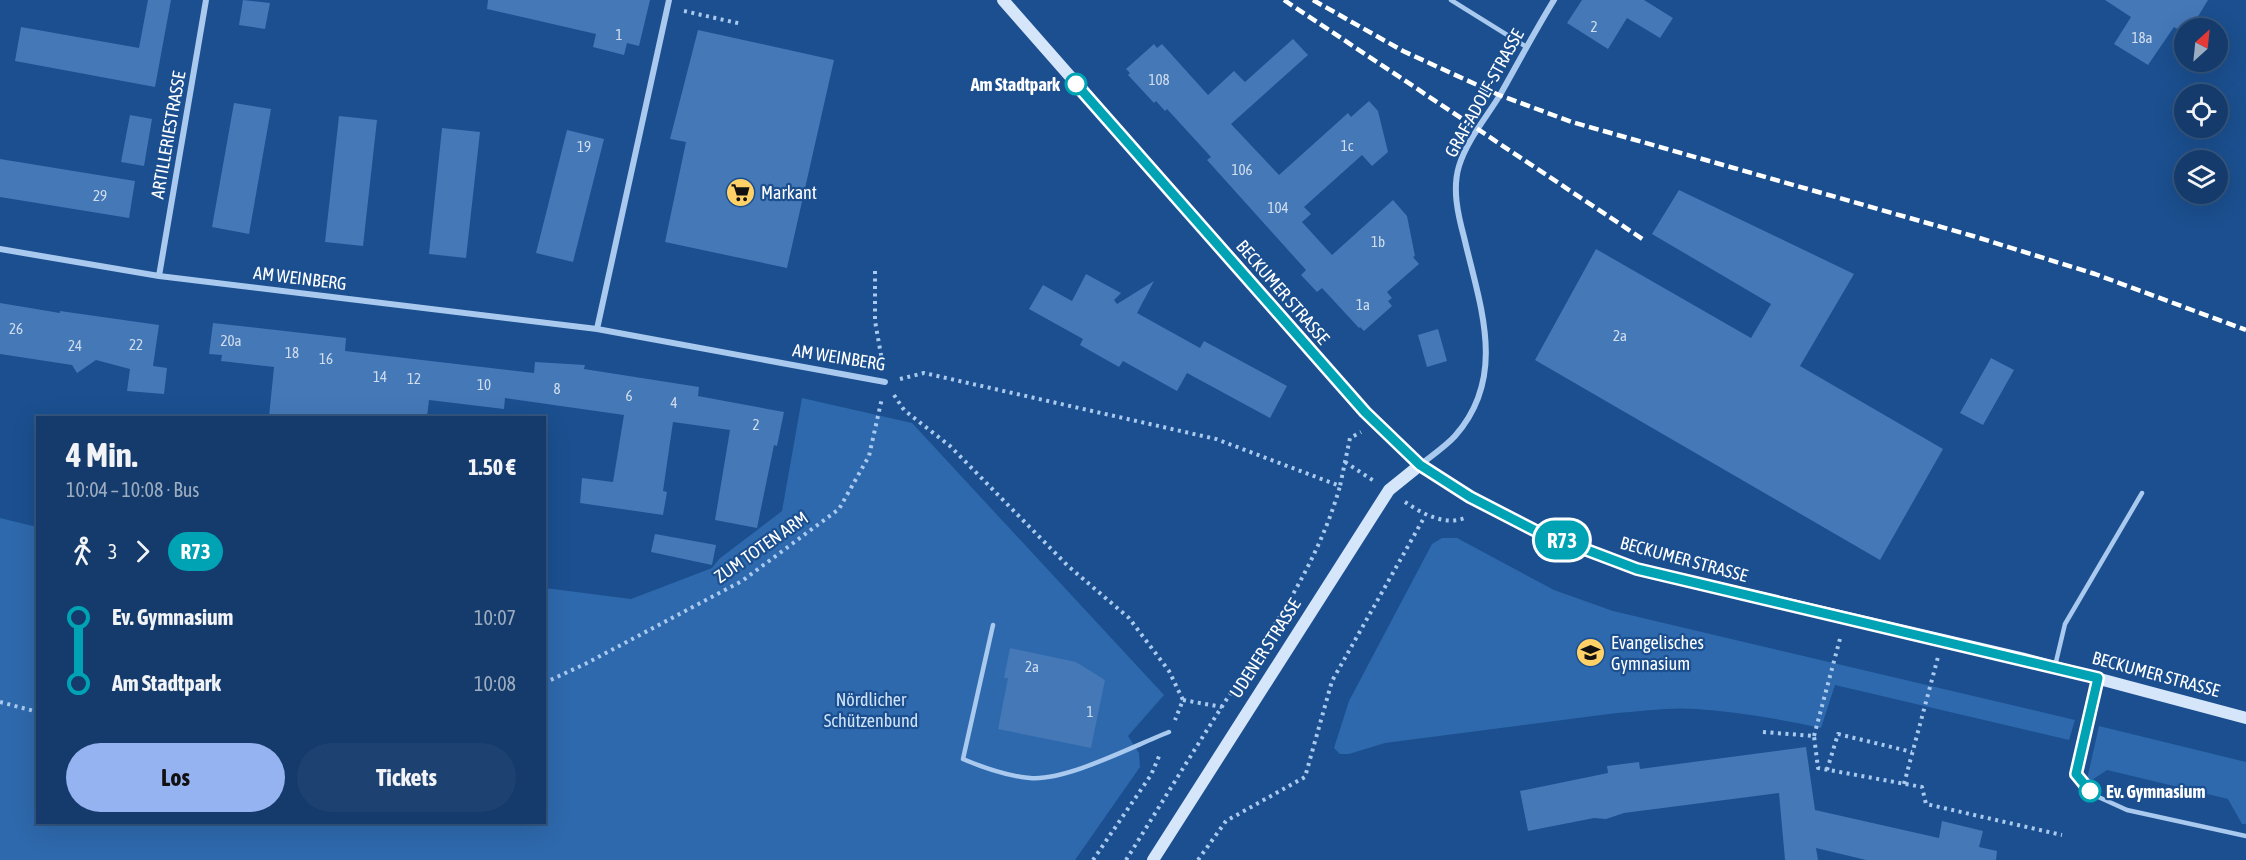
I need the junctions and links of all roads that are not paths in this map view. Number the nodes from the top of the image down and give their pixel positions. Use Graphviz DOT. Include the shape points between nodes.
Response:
graph roads {
  1 [pos="206,0"];
  2 [pos="1003,0"];
  3 [pos="1451,0"];
  4 [pos="1554,0"];
  5 [pos="668,3"];
  6 [pos="1525,46"];
  7 [pos="0,249"];
  8 [pos="159,276"];
  9 [pos="597,329"];
  10 [pos="885,382"];
  11 [pos="1420,465"];
  12 [pos="2142,493"];
  13 [pos="993,625"];
  14 [pos="2055,667"];
  15 [pos="2098,678"];
  16 [pos="2246,717"];
  17 [pos="1169,732"];
  18 [pos="2246,836"];
  19 [pos="1153,860"];
  1 -- 8 [label="street, ARTILLERIESTRASSE"];
  2 -- 11 [label="main road, BECKUMER STRASSE" via="1376,423"];
  3 -- 6 [label="lane"];
  4 -- 6 [label="street, GRAF-ADOLF-STRASSE"];
  5 -- 9 [label="street"];
  6 -- 11 [label="street, GRAF-ADOLF-STRASSE" via="1459,166 1456,206 1486,333 1487,368 1475,405 1455,436"];
  7 -- 8 [label="street, AM WEINBERG"];
  8 -- 9 [label="street, AM WEINBERG"];
  9 -- 10 [label="street, AM WEINBERG"];
  11 -- 14 [label="main road, BECKUMER STRASSE" via="1534,530 1637,569"];
  11 -- 19 [label="main road, UDENER STRASSE" via="1389,490"];
  12 -- 14 [label="lane" via="2065,624"];
  13 -- 17 [label="lane" via="963,759 983,768 1031,778 1077,771"];
  14 -- 15 [label="main road, BECKUMER STRASSE"];
  15 -- 16 [label="main road, BECKUMER STRASSE"];
  15 -- 18 [label="lane" via="2076,774 2094,795 2127,810"];
}
